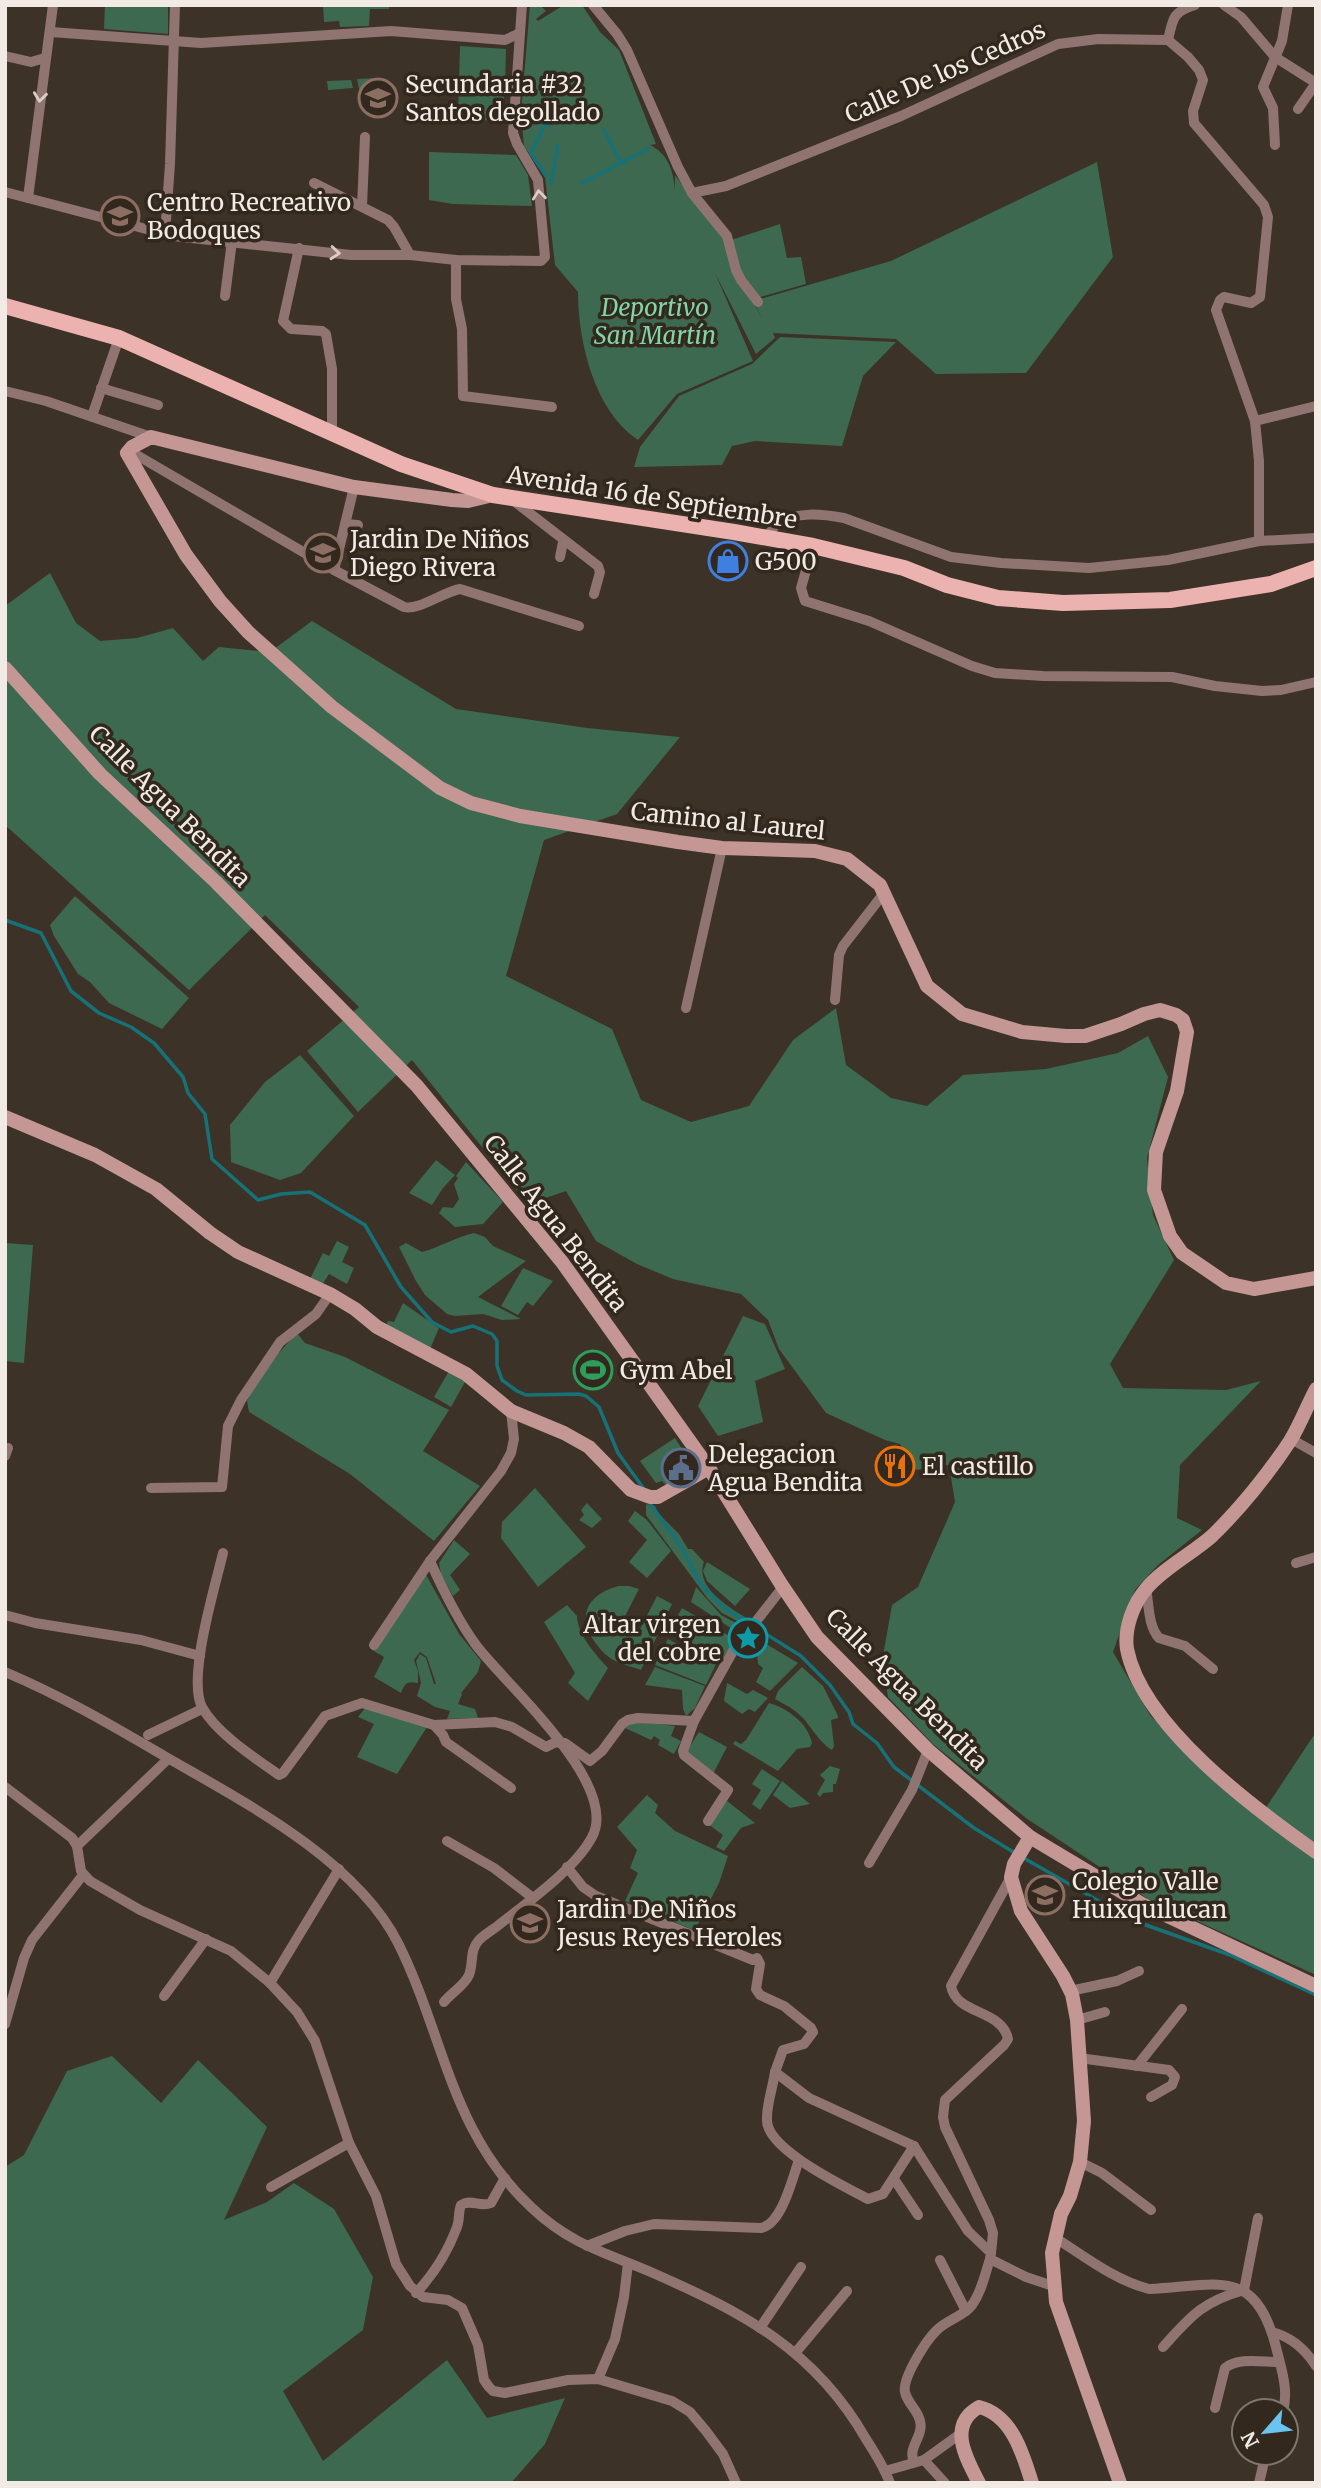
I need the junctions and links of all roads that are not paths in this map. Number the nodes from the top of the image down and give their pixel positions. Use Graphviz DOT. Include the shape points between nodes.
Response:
graph roads {
  1 [pos="53,5"];
  2 [pos="175,5"];
  3 [pos="522,5"];
  4 [pos="593,5"];
  5 [pos="1195,5"];
  6 [pos="1224,5"];
  7 [pos="1288,5"];
  8 [pos="51,32"];
  9 [pos="518,34"];
  10 [pos="1168,40"];
  11 [pos="174,42"];
  12 [pos="5,56"];
  13 [pos="1275,57"];
  14 [pos="45,58"];
  15 [pos="1316,83"];
  16 [pos="1298,108"];
  17 [pos="365,137"];
  18 [pos="1275,145"];
  19 [pos="314,183"];
  20 [pos="5,192"];
  21 [pos="692,193"];
  22 [pos="28,198"];
  23 [pos="362,206"];
  24 [pos="164,234"];
  25 [pos="232,241"];
  26 [pos="299,248"];
  27 [pos="410,255"];
  28 [pos="456,260"];
  29 [pos="225,296"];
  30 [pos="758,302"];
  31 [pos="5,306"];
  32 [pos="119,338"];
  33 [pos="101,388"];
  34 [pos="5,391"];
  35 [pos="158,405"];
  36 [pos="1316,406"];
  37 [pos="552,407"];
  38 [pos="92,416"];
  39 [pos="1255,421"];
  40 [pos="332,435"];
  41 [pos="151,437"];
  42 [pos="128,450"];
  43 [pos="354,487"];
  44 [pos="501,497"];
  45 [pos="345,524"];
  46 [pos="358,525"];
  47 [pos="768,538"];
  48 [pos="1316,538"];
  49 [pos="563,541"];
  50 [pos="1259,541"];
  51 [pos="813,546"];
  52 [pos="560,557"];
  53 [pos="1316,568"];
  54 [pos="334,570"];
  55 [pos="594,594"];
  56 [pos="579,626"];
  57 [pos="5,668"];
  58 [pos="1316,682"];
  59 [pos="722,848"];
  60 [pos="884,893"];
  61 [pos="835,1000"];
  62 [pos="686,1008"];
  63 [pos="5,1117"];
  64 [pos="1316,1278"];
  65 [pos="330,1294"];
  66 [pos="1316,1389"];
  67 [pos="511,1411"];
  68 [pos="1291,1439"];
  69 [pos="1316,1453"];
  70 [pos="709,1468"];
  71 [pos="151,1488"];
  72 [pos="223,1553"];
  73 [pos="1316,1556"];
  74 [pos="430,1561"];
  75 [pos="1296,1563"];
  76 [pos="1146,1588"];
  77 [pos="779,1592"];
  78 [pos="5,1615"];
  79 [pos="374,1645"];
  80 [pos="200,1656"];
  81 [pos="1213,1669"];
  82 [pos="5,1672"];
  83 [pos="202,1709"];
  84 [pos="694,1721"];
  85 [pos="434,1725"];
  86 [pos="148,1735"];
  87 [pos="561,1742"];
  88 [pos="928,1750"];
  89 [pos="169,1759"];
  90 [pos="5,1787"];
  91 [pos="511,1788"];
  92 [pos="708,1821"];
  93 [pos="1031,1838"];
  94 [pos="447,1841"];
  95 [pos="77,1846"];
  96 [pos="1316,1852"];
  97 [pos="869,1863"];
  98 [pos="567,1867"];
  99 [pos="339,1869"];
  100 [pos="83,1875"];
  101 [pos="1011,1877"];
  102 [pos="533,1898"];
  103 [pos="206,1940"];
  104 [pos="1139,1972"];
  105 [pos="270,1983"];
  106 [pos="1316,1986"];
  107 [pos="1070,1991"];
  108 [pos="164,1996"];
  109 [pos="444,2002"];
  110 [pos="1182,2009"];
  111 [pos="1105,2012"];
  112 [pos="1077,2020"];
  113 [pos="5,2024"];
  114 [pos="1079,2058"];
  115 [pos="1137,2066"];
  116 [pos="775,2072"];
  117 [pos="1151,2097"];
  118 [pos="349,2143"];
  119 [pos="914,2146"];
  120 [pos="799,2160"];
  121 [pos="1080,2162"];
  122 [pos="505,2178"];
  123 [pos="894,2179"];
  124 [pos="271,2187"];
  125 [pos="1152,2210"];
  126 [pos="918,2215"];
  127 [pos="1258,2218"];
  128 [pos="1054,2237"];
  129 [pos="587,2246"];
  130 [pos="990,2256"];
  131 [pos="940,2260"];
  132 [pos="628,2263"];
  133 [pos="801,2267"];
  134 [pos="1053,2286"];
  135 [pos="1244,2290"];
  136 [pos="847,2291"];
  137 [pos="416,2292"];
  138 [pos="966,2311"];
  139 [pos="760,2328"];
  140 [pos="1272,2332"];
  141 [pos="1163,2347"];
  142 [pos="796,2352"];
  143 [pos="1279,2362"];
  144 [pos="1316,2366"];
  145 [pos="598,2379"];
  146 [pos="1285,2397"];
  147 [pos="1215,2408"];
  148 [pos="960,2434"];
  149 [pos="919,2461"];
  150 [pos="885,2472"];
  151 [pos="736,2483"];
  152 [pos="890,2483"];
  153 [pos="945,2483"];
  154 [pos="979,2483"];
  155 [pos="1032,2483"];
  156 [pos="1120,2483"];
  1 -- 8 [label="street"];
  2 -- 11 [label="street"];
  3 -- 9 [label="street"];
  4 -- 21 [label="street" via="626,50"];
  5 -- 10 [label="street" via="1177,13"];
  6 -- 13 [label="street" via="1241,17"];
  7 -- 13 [label="street"];
  8 -- 11 [label="street"];
  8 -- 14 [label="street"];
  9 -- 11 [label="street" via="505,40 391,32"];
  28 -- 9 [label="street, one-way" via="541,261 545,257 538,180 513,133"];
  10 -- 21 [label="street, Calle De los Cedros" via="1098,39 1058,44 901,117 726,186"];
  10 -- 39 [label="street" via="1202,75 1194,124 1267,211 1261,295 1254,302 1224,297 1216,310"];
  11 -- 24 [label="street"];
  12 -- 14 [label="street" via="31,62"];
  13 -- 15 [label="street"];
  13 -- 18 [label="street" via="1263,87 1273,108"];
  14 -- 22 [label="street, one-way"];
  15 -- 16 [label="street"];
  17 -- 23 [label="street"];
  19 -- 23 [label="street"];
  20 -- 22 [label="street"];
  21 -- 30 [label="street" via="727,236 736,271"];
  22 -- 24 [label="street"];
  23 -- 27 [label="street" via="388,220"];
  24 -- 25 [label="street"];
  25 -- 26 [label="street"];
  25 -- 29 [label="street"];
  26 -- 27 [label="street, one-way" via="351,255"];
  26 -- 40 [label="street" via="282,316 291,330 326,334 332,369"];
  27 -- 28 [label="street"];
  28 -- 37 [label="street" via="463,396"];
  31 -- 32 [label="main road, Avenida 16 de Septiembre"];
  32 -- 33 [label="street"];
  32 -- 40 [label="main road, Avenida 16 de Septiembre"];
  33 -- 35 [label="street"];
  33 -- 38 [label="street"];
  34 -- 38 [label="street"];
  36 -- 39 [label="street"];
  38 -- 41 [label="street"];
  39 -- 50 [label="street"];
  40 -- 44 [label="main road, Avenida 16 de Septiembre"];
  41 -- 42 [label="main road"];
  41 -- 43 [label="main road"];
  42 -- 54 [label="street"];
  42 -- 59 [label="main road, Camino al Laurel" via="186,555 248,632 332,708 440,788 471,803 520,816"];
  43 -- 44 [label="main road" via="452,500"];
  43 -- 45 [label="street"];
  44 -- 47 [label="main road, Avenida 16 de Septiembre"];
  44 -- 49 [label="street"];
  45 -- 46 [label="street"];
  45 -- 54 [label="street"];
  47 -- 50 [label="street" via="776,524 802,514 830,515 951,557 1089,568 1168,560"];
  47 -- 51 [label="main road, Avenida 16 de Septiembre"];
  48 -- 50 [label="street"];
  49 -- 52 [label="street"];
  49 -- 55 [label="street" via="598,566"];
  51 -- 53 [label="main road, Avenida 16 de Septiembre" via="998,598 1063,603 1170,600 1271,584"];
  51 -- 58 [label="street" via="801,588 805,601 869,621 995,673 1172,677 1262,691"];
  54 -- 56 [label="street" via="408,609 460,589"];
  57 -- 70 [label="main road, Calle Agua Bendita" via="100,774 216,882 416,1086 562,1262"];
  59 -- 60 [label="main road, Camino al Laurel" via="815,851 847,859"];
  59 -- 62 [label="street"];
  60 -- 61 [label="street" via="843,946"];
  60 -- 64 [label="main road, Camino al Laurel" via="927,986 962,1014 1022,1032 1066,1036 1085,1035 1160,1010 1183,1020 1187,1032 1177,1091 1156,1152 1154,1190 1170,1236 1190,1259 1226,1283 1254,1289"];
  63 -- 65 [label="main road" via="95,1155 156,1189 238,1252"];
  65 -- 67 [label="main road" via="377,1327 466,1374"];
  65 -- 71 [label="street" via="316,1314 281,1342 241,1400 228,1426 222,1487"];
  66 -- 68 [label="main road"];
  67 -- 70 [label="main road" via="589,1447 631,1490 645,1495 667,1494"];
  67 -- 74 [label="street" via="511,1453"];
  68 -- 69 [label="street"];
  68 -- 76 [label="main road" via="1213,1535"];
  70 -- 88 [label="main road, Calle Agua Bendita" via="817,1637"];
  72 -- 80 [label="street"];
  73 -- 75 [label="street"];
  74 -- 79 [label="street"];
  74 -- 87 [label="street" via="476,1645"];
  76 -- 81 [label="street" via="1156,1635 1185,1646"];
  76 -- 96 [label="main road" via="1132,1611 1127,1647 1136,1675 1157,1711 1255,1808"];
  77 -- 84 [label="street" via="733,1651"];
  78 -- 80 [label="street" via="141,1640"];
  80 -- 83 [label="street" via="197,1694"];
  82 -- 89 [label="street" via="80,1707"];
  83 -- 85 [label="street" via="228,1737 281,1775 325,1716 357,1703"];
  83 -- 86 [label="street"];
  84 -- 87 [label="street" via="628,1720 590,1761"];
  84 -- 92 [label="street" via="684,1755 728,1790"];
  85 -- 87 [label="street" via="495,1722 545,1746"];
  85 -- 91 [label="street" via="446,1742"];
  87 -- 98 [label="street" via="580,1772 596,1820 594,1834"];
  88 -- 93 [label="main road, Calle Agua Bendita"];
  88 -- 97 [label="street" via="912,1790"];
  89 -- 95 [label="street"];
  89 -- 99 [label="street"];
  90 -- 95 [label="street" via="61,1828"];
  93 -- 101 [label="main road"];
  93 -- 106 [label="main road, Calle Agua Bendita" via="1142,1903"];
  94 -- 102 [label="street"];
  95 -- 100 [label="street"];
  98 -- 102 [label="street"];
  98 -- 116 [label="street" via="596,1896 758,1959 756,1989 760,1995 784,2006 813,2032 804,2045 783,2050"];
  99 -- 105 [label="street"];
  99 -- 122 [label="street" via="371,1903 396,1940 468,2123"];
  100 -- 103 [label="street" via="141,1910"];
  100 -- 113 [label="street" via="32,1940"];
  101 -- 107 [label="main road" via="1021,1911"];
  101 -- 130 [label="street" via="951,1986 958,2000 998,2022 1007,2039 945,2101 943,2109 947,2132 989,2220 993,2233"];
  102 -- 109 [label="street" via="479,1941 472,1952 470,1974"];
  103 -- 105 [label="street" via="231,1951"];
  103 -- 108 [label="street"];
  104 -- 107 [label="street"];
  105 -- 118 [label="street" via="297,2012 315,2041"];
  107 -- 112 [label="main road"];
  110 -- 115 [label="street"];
  111 -- 112 [label="street"];
  112 -- 114 [label="main road"];
  114 -- 115 [label="street"];
  114 -- 121 [label="main road" via="1084,2121"];
  115 -- 117 [label="street" via="1170,2070 1175,2077 1172,2085"];
  116 -- 119 [label="street" via="809,2098"];
  116 -- 120 [label="street" via="766,2122 778,2142"];
  118 -- 124 [label="street"];
  118 -- 137 [label="street" via="376,2196 396,2264"];
  119 -- 123 [label="street"];
  119 -- 130 [label="street" via="968,2231"];
  120 -- 123 [label="street" via="868,2199 883,2193"];
  120 -- 129 [label="street" via="778,2216 769,2226 654,2224"];
  121 -- 125 [label="street"];
  121 -- 128 [label="main road"];
  122 -- 129 [label="street" via="534,2210"];
  122 -- 137 [label="street" via="491,2203 461,2205 447,2249 432,2276"];
  123 -- 126 [label="street"];
  127 -- 135 [label="street"];
  128 -- 134 [label="main road"];
  128 -- 135 [label="street" via="1138,2286 1219,2284"];
  129 -- 132 [label="street"];
  130 -- 134 [label="street"];
  130 -- 138 [label="street" via="981,2290"];
  131 -- 138 [label="street"];
  132 -- 139 [label="street" via="715,2301"];
  132 -- 145 [label="street" via="615,2339"];
  133 -- 139 [label="street"];
  134 -- 156 [label="main road"];
  135 -- 140 [label="street" via="1262,2309"];
  135 -- 141 [label="street" via="1204,2305"];
  136 -- 142 [label="street"];
  137 -- 145 [label="street" via="462,2308 478,2345 484,2379 493,2391"];
  138 -- 149 [label="street" via="928,2340 905,2385 921,2426 911,2451"];
  139 -- 142 [label="street"];
  140 -- 143 [label="street"];
  140 -- 144 [label="street" via="1294,2341"];
  142 -- 150 [label="street" via="839,2396"];
  143 -- 146 [label="street"];
  143 -- 147 [label="street" via="1228,2365"];
  145 -- 151 [label="street" via="671,2400 690,2412 723,2454"];
  148 -- 149 [label="street"];
  148 -- 154 [label="main road"];
  148 -- 155 [label="main road" via="971,2411 979,2407 994,2413 1018,2444"];
  149 -- 150 [label="street"];
  149 -- 153 [label="street"];
  150 -- 152 [label="street"];
}
